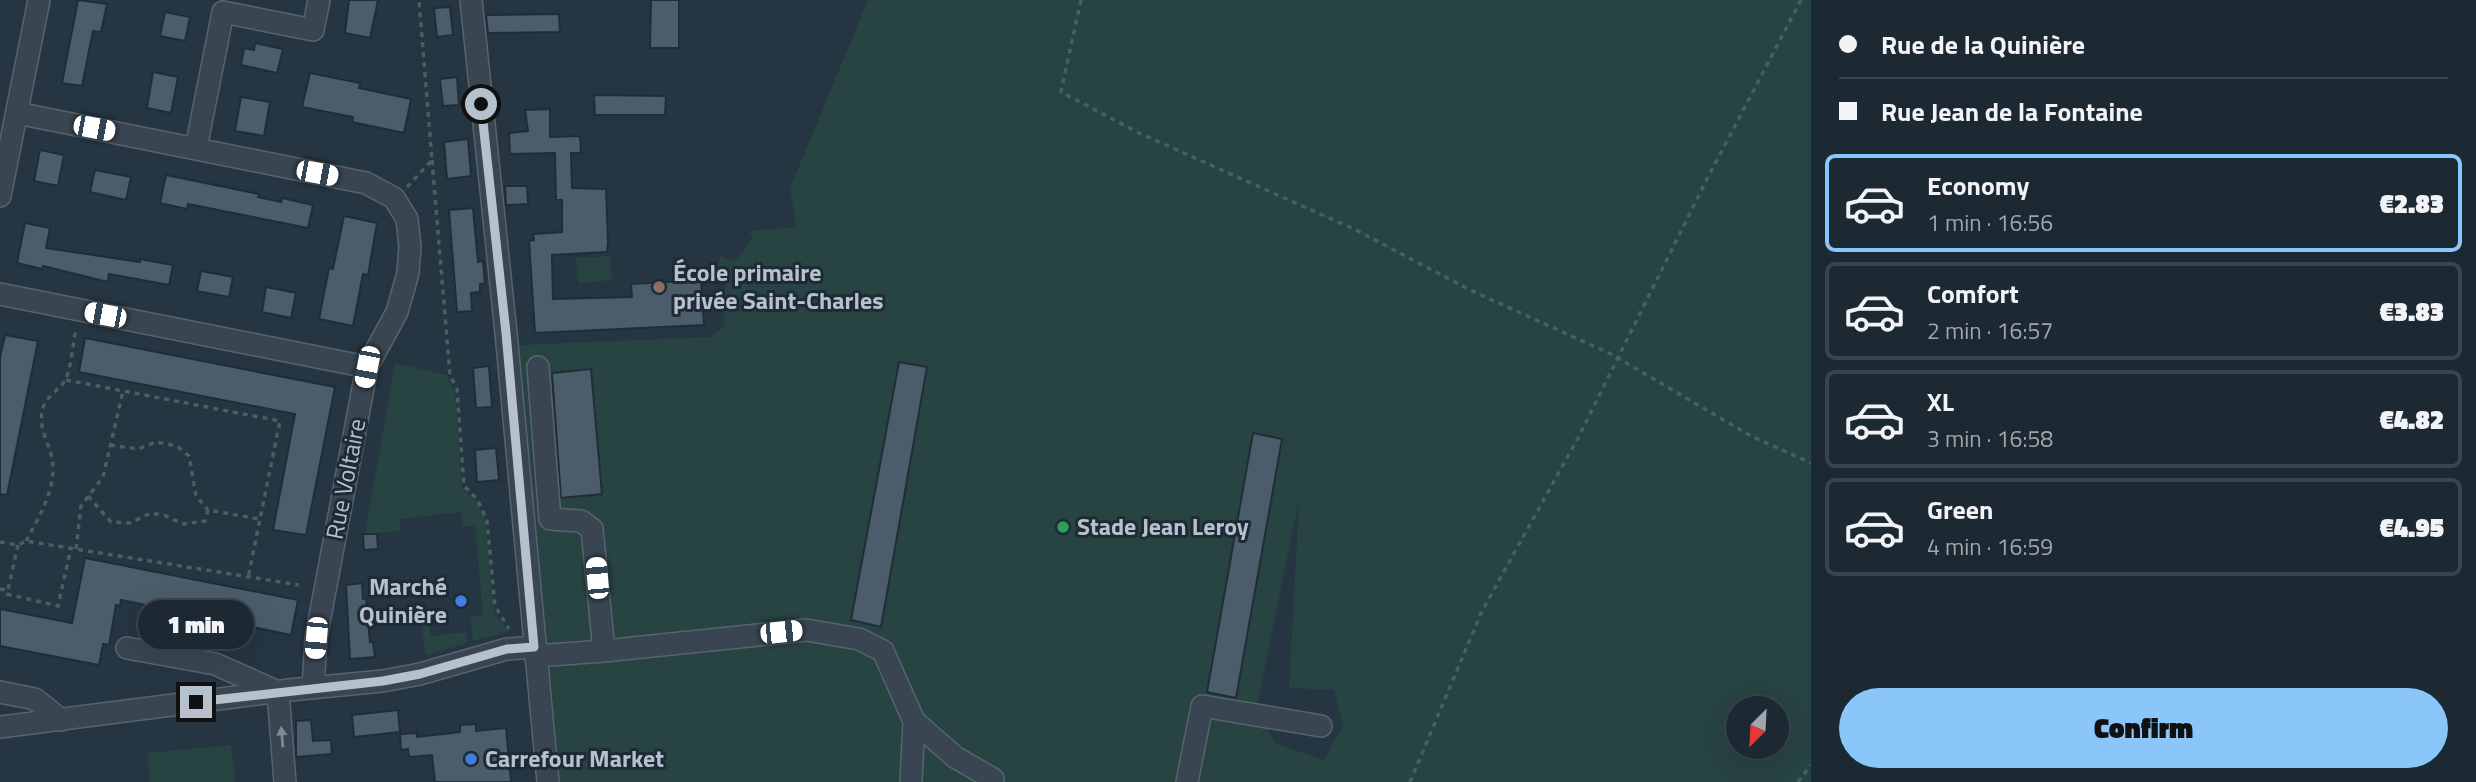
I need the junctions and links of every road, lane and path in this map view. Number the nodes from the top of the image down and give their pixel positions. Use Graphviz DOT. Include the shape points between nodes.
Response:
graph roads {
  1 [pos="39,0"];
  2 [pos="319,0"];
  3 [pos="419,0"];
  4 [pos="471,0"];
  5 [pos="1081,0"];
  6 [pos="1801,0"];
  7 [pos="17,113"];
  8 [pos="197,148"];
  9 [pos="432,160"];
  10 [pos="0,196"];
  11 [pos="394,198"];
  12 [pos="0,294"];
  13 [pos="77,321"];
  14 [pos="1618,358"];
  15 [pos="367,367"];
  16 [pos="538,367"];
  17 [pos="66,380"];
  18 [pos="124,391"];
  19 [pos="110,445"];
  20 [pos="1811,463"];
  21 [pos="88,496"];
  22 [pos="208,510"];
  23 [pos="260,519"];
  24 [pos="26,541"];
  25 [pos="0,542"];
  26 [pos="18,545"];
  27 [pos="73,549"];
  28 [pos="248,578"];
  29 [pos="299,585"];
  30 [pos="0,589"];
  31 [pos="8,590"];
  32 [pos="510,631"];
  33 [pos="127,648"];
  34 [pos="604,651"];
  35 [pos="535,652"];
  36 [pos="313,688"];
  37 [pos="0,692"];
  38 [pos="278,692"];
  39 [pos="61,720"];
  40 [pos="914,721"];
  41 [pos="1321,726"];
  42 [pos="0,727"];
  43 [pos="1811,765"];
  44 [pos="997,781"];
  45 [pos="1799,781"];
  46 [pos="285,782"];
  47 [pos="548,782"];
  48 [pos="911,782"];
  49 [pos="1187,782"];
  50 [pos="1410,782"];
  51 [pos="1807,782"];
  1 -- 7 [label="street"];
  2 -- 8 [label="street" via="313,30 223,12"];
  3 -- 9 [label="path"];
  4 -- 35 [label="street"];
  5 -- 14 [label="path" via="1061,92"];
  6 -- 14 [label="path"];
  7 -- 8 [label="street"];
  7 -- 10 [label="street"];
  8 -- 11 [label="street" via="366,183"];
  9 -- 11 [label="path"];
  9 -- 32 [label="path" via="464,486 487,520 495,606"];
  11 -- 15 [label="street, Rue Voltaire" via="407,219 408,273 397,312"];
  12 -- 15 [label="street"];
  13 -- 17 [label="path"];
  14 -- 20 [label="path" via="1751,436"];
  14 -- 50 [label="path" via="1482,611"];
  15 -- 36 [label="street, Rue Voltaire" via="316,638"];
  16 -- 34 [label="street" via="550,519 581,521 592,529"];
  17 -- 18 [label="path"];
  17 -- 24 [label="path" via="41,413 52,458 52,485"];
  18 -- 19 [label="path"];
  18 -- 23 [label="path" via="280,421"];
  19 -- 21 [label="path" via="103,477"];
  19 -- 22 [label="path" via="138,449 156,442 177,446 189,456 196,496"];
  21 -- 22 [label="path" via="111,522 130,523 151,513 183,524 205,521"];
  21 -- 27 [label="path" via="80,506"];
  22 -- 23 [label="path"];
  23 -- 28 [label="path"];
  24 -- 26 [label="path"];
  24 -- 27 [label="path"];
  25 -- 26 [label="path"];
  26 -- 31 [label="path"];
  27 -- 28 [label="path"];
  27 -- 31 [label="path" via="58,606 7,594"];
  28 -- 29 [label="path"];
  30 -- 31 [label="path"];
  33 -- 38 [label="street" via="215,664"];
  34 -- 35 [label="street"];
  34 -- 40 [label="street" via="806,630 859,639 883,651"];
  35 -- 36 [label="street" via="507,649 420,674"];
  35 -- 47 [label="street"];
  36 -- 38 [label="street"];
  37 -- 39 [label="street" via="35,699"];
  38 -- 39 [label="street"];
  46 -- 38 [label="street, one-way"];
  39 -- 42 [label="street"];
  40 -- 44 [label="street" via="955,757"];
  40 -- 48 [label="street"];
  41 -- 49 [label="street" via="1202,706"];
  43 -- 45 [label="path"];
  45 -- 51 [label="path"];
}
